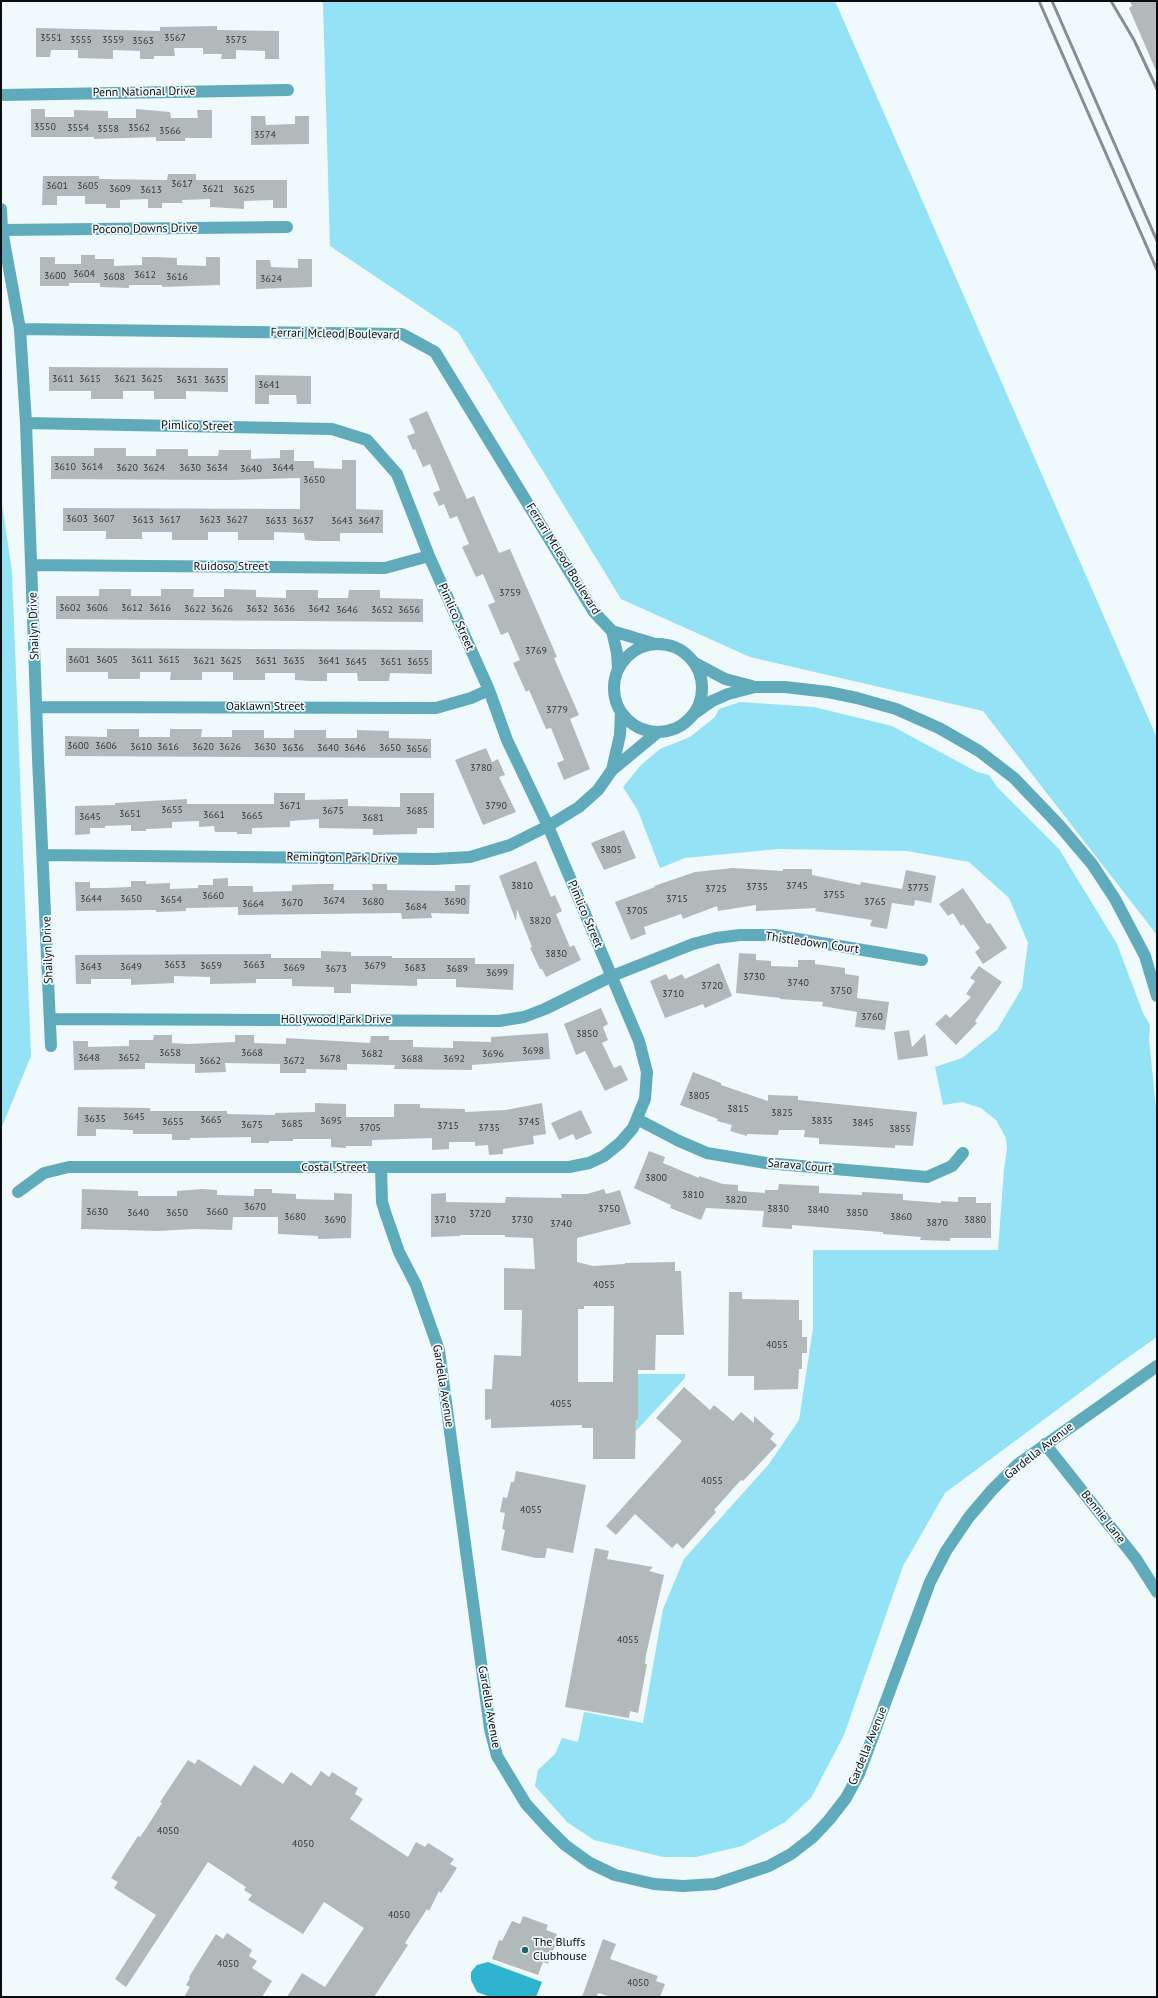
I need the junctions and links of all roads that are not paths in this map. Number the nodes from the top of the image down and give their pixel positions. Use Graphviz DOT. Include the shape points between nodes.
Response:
graph roads {
  1 [pos="288,90"];
  2 [pos="1,95"];
  3 [pos="1,209"];
  4 [pos="287,227"];
  5 [pos="2,230"];
  6 [pos="20,329"];
  7 [pos="26,423"];
  8 [pos="429,556"];
  9 [pos="31,565"];
  10 [pos="612,631"];
  11 [pos="652,644"];
  12 [pos="695,663"];
  13 [pos="618,669"];
  14 [pos="756,687"];
  15 [pos="489,690"];
  16 [pos="37,707"];
  17 [pos="621,712"];
  18 [pos="695,713"];
  19 [pos="658,732"];
  20 [pos="612,770"];
  21 [pos="548,826"];
  22 [pos="44,855"];
  23 [pos="922,960"];
  24 [pos="612,976"];
  25 [pos="1157,996"];
  26 [pos="50,1019"];
  27 [pos="52,1046"];
  28 [pos="637,1119"];
  29 [pos="963,1153"];
  30 [pos="381,1168"];
  31 [pos="18,1192"];
  32 [pos="1157,1366"];
  33 [pos="1045,1444"];
  34 [pos="1157,1592"];
  1 -- 2 [label="street, Penn National Drive"];
  3 -- 5 [label="street, Shailyn Drive"];
  4 -- 5 [label="street, Pocono Downs Drive"];
  5 -- 6 [label="street, Shailyn Drive"];
  6 -- 7 [label="street, Shailyn Drive"];
  6 -- 10 [label="street, Ferrari Mcleod Boulevard" via="402,334 435,352 594,612"];
  7 -- 8 [label="street, Pimlico Street" via="332,429 367,440 398,474"];
  7 -- 9 [label="street, Shailyn Drive"];
  8 -- 9 [label="street, Ruidoso Street" via="385,568"];
  8 -- 15 [label="street, Pimlico Street"];
  9 -- 16 [label="street, Shailyn Drive"];
  10 -- 11 [label="street"];
  10 -- 13 [label="street"];
  11 -- 12 [label="street" via="666,644 680,649"];
  11 -- 13 [label="street" via="638,648 626,657"];
  12 -- 14 [label="street" via="725,679"];
  12 -- 18 [label="street" via="700,670 703,685"];
  13 -- 17 [label="street" via="614,684 615,698"];
  14 -- 18 [label="street" via="728,694"];
  14 -- 25 [label="street" via="785,687 857,698 896,709 939,728 979,751 1014,778 1092,864 1145,956"];
  15 -- 16 [label="street, Oaklawn Street" via="436,708"];
  15 -- 21 [label="street, Pimlico Street" via="507,740"];
  16 -- 22 [label="street, Shailyn Drive"];
  17 -- 19 [label="street" via="637,727"];
  17 -- 20 [label="street, Remington Park Drive" via="620,735"];
  18 -- 19 [label="street" via="685,723 672,730"];
  19 -- 20 [label="street, Remington Park Drive"];
  20 -- 21 [label="street, Remington Park Drive" via="598,790 579,807"];
  21 -- 22 [label="street, Remington Park Drive" via="510,845 477,855 434,859"];
  21 -- 24 [label="street, Pimlico Street"];
  22 -- 26 [label="street, Shailyn Drive"];
  23 -- 24 [label="street, Thistledown Court" via="774,935 740,936 716,938 693,944"];
  24 -- 26 [label="street, Hollywood Park Drive" via="545,1009 524,1017 499,1021"];
  24 -- 28 [label="street, Pimlico Street" via="640,1041 646,1072 645,1099"];
  26 -- 27 [label="street, Shailyn Drive"];
  28 -- 29 [label="street, Sarava Court" via="707,1153 766,1163 927,1176 952,1166"];
  28 -- 30 [label="street, Costal Street" via="620,1143 604,1156 589,1163 569,1167"];
  30 -- 31 [label="street, Costal Street" via="69,1167 44,1174"];
  30 -- 33 [label="street, Gardella Avenue" via="382,1202 399,1252 416,1285 439,1350 490,1729 497,1756 526,1804 565,1845 590,1863 615,1875 654,1884 715,1884 769,1866 792,1854 813,1837 846,1798 858,1774 921,1604 946,1551 969,1517 992,1490 1017,1465"];
  32 -- 33 [label="street, Gardella Avenue"];
  33 -- 34 [label="street, Bennie Lane" via="1136,1559"];
}
